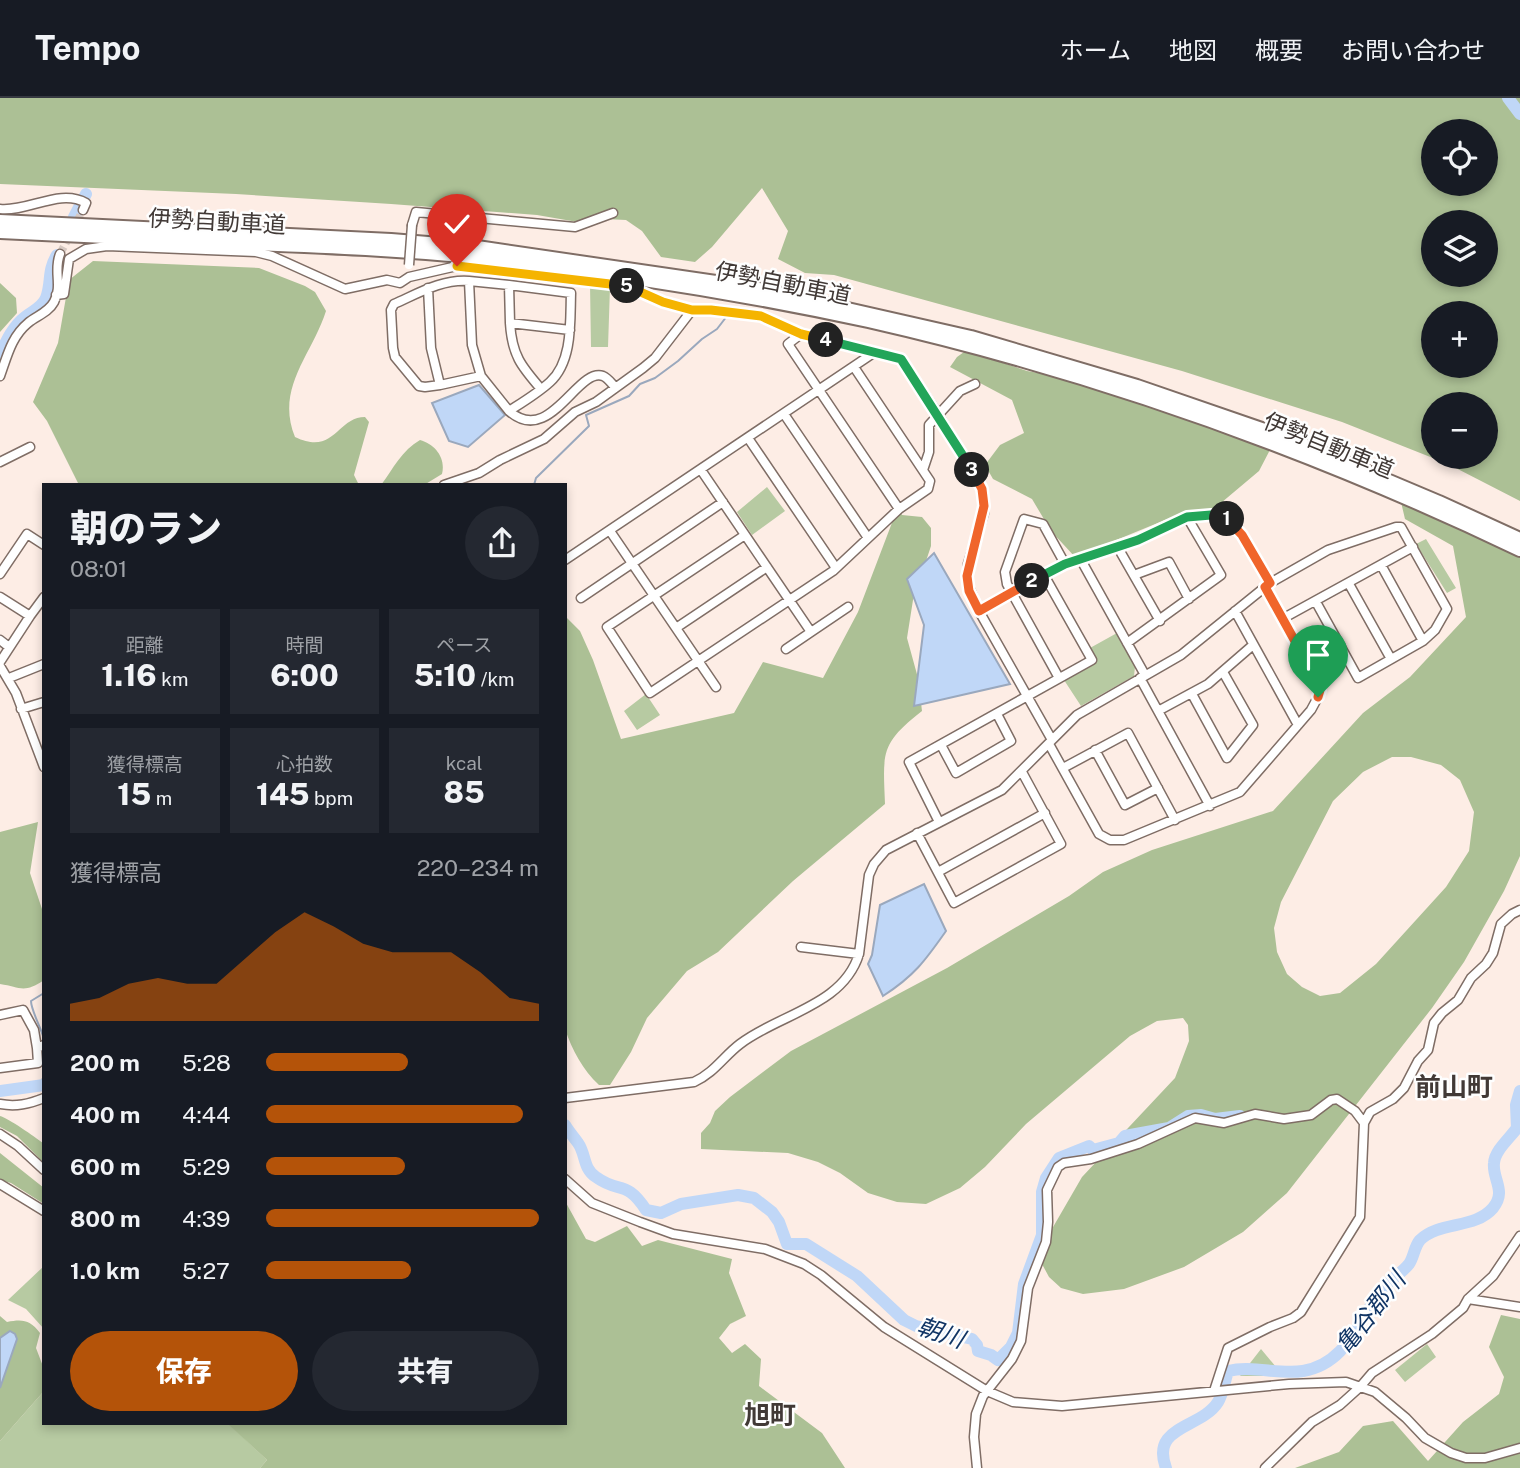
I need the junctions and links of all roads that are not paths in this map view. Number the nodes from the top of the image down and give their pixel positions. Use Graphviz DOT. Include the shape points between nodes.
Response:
graph roads {
  1 [pos="82,204"];
  2 [pos="0,209"];
  3 [pos="613,214"];
  4 [pos="0,221"];
  5 [pos="0,232"];
  6 [pos="60,254"];
  7 [pos="495,271"];
  8 [pos="409,277"];
  9 [pos="469,281"];
  10 [pos="494,283"];
  11 [pos="509,285"];
  12 [pos="428,289"];
  13 [pos="56,295"];
  14 [pos="692,310"];
  15 [pos="870,317"];
  16 [pos="510,323"];
  17 [pos="570,330"];
  18 [pos="801,334"];
  19 [pos="874,352"];
  20 [pos="854,366"];
  21 [pos="0,376"];
  22 [pos="481,376"];
  23 [pos="440,384"];
  24 [pos="975,384"];
  25 [pos="615,387"];
  26 [pos="541,389"];
  27 [pos="819,390"];
  28 [pos="509,411"];
  29 [pos="784,414"];
  30 [pos="938,414"];
  31 [pos="748,438"];
  32 [pos="30,447"];
  33 [pos="0,462"];
  34 [pos="701,470"];
  35 [pos="923,470"];
  36 [pos="449,483"];
  37 [pos="723,502"];
  38 [pos="899,509"];
  39 [pos="1187,517"];
  40 [pos="610,531"];
  41 [pos="746,535"];
  42 [pos="868,538"];
  43 [pos="1511,538"];
  44 [pos="42,544"];
  45 [pos="1413,547"];
  46 [pos="1520,550"];
  47 [pos="1122,553"];
  48 [pos="567,559"];
  49 [pos="1081,560"];
  50 [pos="632,563"];
  51 [pos="1065,564"];
  52 [pos="1381,565"];
  53 [pos="767,567"];
  54 [pos="836,568"];
  55 [pos="0,574"];
  56 [pos="1044,575"];
  57 [pos="1134,575"];
  58 [pos="1349,584"];
  59 [pos="1267,585"];
  60 [pos="1012,593"];
  61 [pos="654,596"];
  62 [pos="0,597"];
  63 [pos="581,598"];
  64 [pos="1189,599"];
  65 [pos="42,600"];
  66 [pos="789,600"];
  67 [pos="1316,602"];
  68 [pos="848,607"];
  69 [pos="979,611"];
  70 [pos="1235,611"];
  71 [pos="30,617"];
  72 [pos="1282,619"];
  73 [pos="1160,621"];
  74 [pos="676,628"];
  75 [pos="811,632"];
  76 [pos="0,640"];
  77 [pos="1423,641"];
  78 [pos="1127,643"];
  79 [pos="1253,645"];
  80 [pos="9,647"];
  81 [pos="786,649"];
  82 [pos="1391,659"];
  83 [pos="698,661"];
  84 [pos="0,664"];
  85 [pos="42,665"];
  86 [pos="1223,672"];
  87 [pos="1142,677"];
  88 [pos="9,678"];
  89 [pos="1059,678"];
  90 [pos="716,687"];
  91 [pos="1192,694"];
  92 [pos="1027,696"];
  93 [pos="42,703"];
  94 [pos="22,709"];
  95 [pos="1158,711"];
  96 [pos="997,714"];
  97 [pos="1298,726"];
  98 [pos="1051,742"];
  99 [pos="941,745"];
  100 [pos="1096,750"];
  101 [pos="42,762"];
  102 [pos="1063,768"];
  103 [pos="1022,772"];
  104 [pos="1158,788"];
  105 [pos="1210,806"];
  106 [pos="1045,813"];
  107 [pos="1175,820"];
  108 [pos="939,822"];
  109 [pos="917,833"];
  110 [pos="938,872"];
  111 [pos="1520,911"];
  112 [pos="801,947"];
  113 [pos="859,954"];
  114 [pos="0,1015"];
  115 [pos="41,1046"];
  116 [pos="0,1068"];
  117 [pos="567,1097"];
  118 [pos="42,1099"];
  119 [pos="0,1104"];
  120 [pos="1364,1123"];
  121 [pos="0,1134"];
  122 [pos="42,1168"];
  123 [pos="567,1181"];
  124 [pos="0,1184"];
  125 [pos="42,1210"];
  126 [pos="1520,1236"];
  127 [pos="1468,1299"];
  128 [pos="1520,1307"];
  129 [pos="1360,1387"];
  130 [pos="987,1391"];
  131 [pos="1217,1391"];
  132 [pos="1520,1448"];
  133 [pos="977,1468"];
  134 [pos="1265,1468"];
  1 -- 2 [label="street" via="67,197"];
  3 -- 8 [label="street, bridge" via="575,227 416,212"];
  4 -- 15 [label="highway, 伊勢自動車道" via="477,247 709,280"];
  5 -- 15 [label="highway, 伊勢自動車道" via="476,258 666,282"];
  6 -- 13 [label="street"];
  7 -- 8 [label="street" via="457,266"];
  7 -- 10 [label="street"];
  7 -- 14 [label="street" via="631,287"];
  8 -- 13 [label="street" via="400,283 387,280 345,289 256,252 107,246 86,249 69,260 65,294"];
  9 -- 10 [label="street"];
  9 -- 12 [label="street" via="455,280"];
  9 -- 22 [label="street" via="472,345"];
  10 -- 11 [label="street"];
  11 -- 16 [label="street"];
  11 -- 17 [label="street" via="571,293"];
  12 -- 23 [label="street" via="431,348"];
  12 -- 23 [label="street" via="394,304 393,348 419,386"];
  13 -- 21 [label="street" via="48,309 26,324 10,344"];
  14 -- 18 [label="street" via="761,316"];
  14 -- 25 [label="street" via="654,358"];
  15 -- 43 [label="highway, 伊勢自動車道" via="971,337 1215,412"];
  16 -- 17 [label="street"];
  16 -- 26 [label="street" via="513,351"];
  17 -- 26 [label="street" via="556,376"];
  18 -- 19 [label="street"];
  18 -- 27 [label="street" via="788,344"];
  19 -- 20 [label="street"];
  19 -- 30 [label="street" via="901,359"];
  20 -- 27 [label="street"];
  20 -- 35 [label="street"];
  22 -- 23 [label="street"];
  22 -- 28 [label="street"];
  24 -- 30 [label="street" via="960,391"];
  25 -- 28 [label="street" via="606,377 590,378 536,421 518,419"];
  25 -- 36 [label="street" via="544,439 480,473"];
  26 -- 28 [label="street"];
  27 -- 29 [label="street"];
  27 -- 38 [label="street"];
  29 -- 31 [label="street"];
  29 -- 42 [label="street"];
  30 -- 35 [label="street" via="929,425 929,452"];
  30 -- 69 [label="street" via="984,497 967,576"];
  31 -- 34 [label="street"];
  31 -- 54 [label="street"];
  32 -- 33 [label="street"];
  34 -- 37 [label="street"];
  34 -- 40 [label="street"];
  35 -- 38 [label="street" via="930,481 928,489"];
  37 -- 41 [label="street"];
  37 -- 50 [label="street"];
  38 -- 42 [label="street"];
  39 -- 49 [label="street"];
  39 -- 59 [label="street" via="1211,515 1231,521"];
  39 -- 64 [label="street" via="1221,575"];
  40 -- 48 [label="street"];
  40 -- 50 [label="street"];
  41 -- 53 [label="street"];
  41 -- 61 [label="street"];
  42 -- 54 [label="street"];
  43 -- 46 [label="highway, 伊勢自動車道"];
  44 -- 55 [label="street" via="27,534"];
  45 -- 52 [label="street"];
  45 -- 59 [label="street" via="1404,530 1396,527 1328,550"];
  45 -- 77 [label="street" via="1447,609"];
  47 -- 57 [label="street"];
  49 -- 51 [label="street"];
  49 -- 78 [label="street"];
  50 -- 61 [label="street"];
  50 -- 63 [label="street"];
  51 -- 56 [label="street"];
  51 -- 60 [label="street" via="1042,524 1024,519 1005,572"];
  52 -- 58 [label="street"];
  52 -- 77 [label="street"];
  53 -- 66 [label="street"];
  53 -- 74 [label="street"];
  54 -- 66 [label="street"];
  56 -- 60 [label="street"];
  56 -- 89 [label="street" via="1092,660"];
  57 -- 64 [label="street" via="1169,562"];
  57 -- 73 [label="street"];
  58 -- 67 [label="street"];
  58 -- 82 [label="street"];
  59 -- 70 [label="street"];
  59 -- 72 [label="street"];
  60 -- 69 [label="street"];
  60 -- 89 [label="street"];
  61 -- 74 [label="street"];
  61 -- 83 [label="street" via="607,628 650,693"];
  62 -- 71 [label="street"];
  64 -- 73 [label="street"];
  65 -- 71 [label="street"];
  66 -- 75 [label="street"];
  66 -- 83 [label="street"];
  67 -- 72 [label="street"];
  67 -- 82 [label="street" via="1358,678"];
  68 -- 75 [label="street"];
  69 -- 92 [label="street"];
  70 -- 79 [label="street"];
  70 -- 87 [label="street" via="1189,650"];
  71 -- 80 [label="street"];
  72 -- 97 [label="street" via="1320,690"];
  73 -- 78 [label="street"];
  74 -- 83 [label="street"];
  75 -- 81 [label="street"];
  76 -- 80 [label="street"];
  77 -- 82 [label="street"];
  78 -- 87 [label="street"];
  79 -- 86 [label="street"];
  79 -- 97 [label="street"];
  80 -- 84 [label="street"];
  83 -- 90 [label="street"];
  84 -- 88 [label="street"];
  85 -- 88 [label="street"];
  86 -- 91 [label="street"];
  86 -- 91 [label="street" via="1253,725 1227,758"];
  87 -- 95 [label="street"];
  87 -- 98 [label="street" via="1077,715"];
  88 -- 94 [label="street"];
  89 -- 92 [label="street"];
  91 -- 95 [label="street"];
  92 -- 96 [label="street"];
  92 -- 98 [label="street"];
  93 -- 94 [label="street"];
  94 -- 101 [label="street"];
  95 -- 105 [label="street"];
  96 -- 99 [label="street"];
  96 -- 99 [label="street" via="1011,741 956,773"];
  97 -- 105 [label="street" via="1240,792"];
  98 -- 102 [label="street"];
  98 -- 103 [label="street"];
  99 -- 108 [label="street" via="909,762"];
  100 -- 102 [label="street"];
  100 -- 104 [label="street" via="1128,733"];
  100 -- 104 [label="street" via="1125,805"];
  102 -- 107 [label="street" via="1104,838 1124,840"];
  103 -- 106 [label="street"];
  103 -- 108 [label="street" via="993,796"];
  104 -- 107 [label="street"];
  105 -- 107 [label="street"];
  106 -- 110 [label="street"];
  106 -- 110 [label="street" via="1061,844 954,903"];
  108 -- 109 [label="street"];
  109 -- 110 [label="street"];
  109 -- 113 [label="street" via="890,847 871,869"];
  111 -- 120 [label="street" via="1501,924 1486,964 1434,1023 1428,1050 1404,1088 1370,1112"];
  112 -- 113 [label="street"];
  113 -- 117 [label="street" via="839,988 741,1043 701,1079 687,1085"];
  114 -- 115 [label="street" via="23,1010"];
  115 -- 116 [label="street" via="38,1063"];
  118 -- 119 [label="street" via="29,1104"];
  120 -- 130 [label="street" via="1337,1099 1311,1115 1284,1119 1255,1114 1224,1123 1195,1118 1138,1144 1091,1160 1064,1163 1046,1190 1046,1242 1028,1288 1021,1341"];
  120 -- 131 [label="street" via="1360,1217 1301,1312 1228,1348"];
  121 -- 122 [label="street"];
  123 -- 130 [label="street" via="592,1203 673,1234 765,1249 803,1264 875,1321"];
  124 -- 125 [label="street"];
  126 -- 127 [label="street" via="1493,1276"];
  127 -- 128 [label="street"];
  127 -- 129 [label="street" via="1432,1334 1372,1373"];
  129 -- 131 [label="street" via="1327,1382"];
  129 -- 132 [label="street" via="1375,1392 1425,1438 1451,1453 1485,1458"];
  129 -- 134 [label="street" via="1312,1422"];
  130 -- 131 [label="street" via="1013,1402 1062,1406"];
  130 -- 133 [label="street" via="975,1422"];
}
